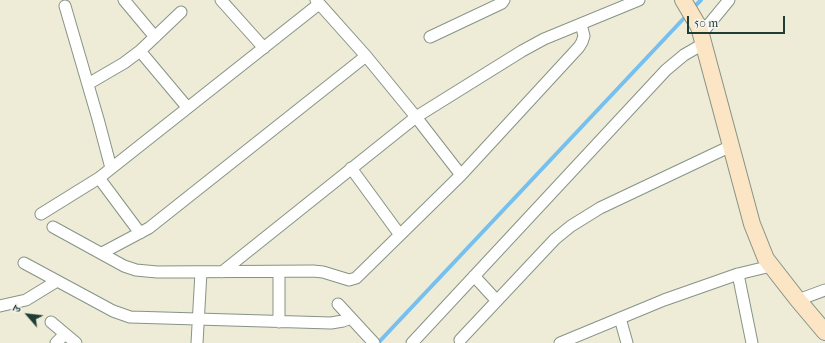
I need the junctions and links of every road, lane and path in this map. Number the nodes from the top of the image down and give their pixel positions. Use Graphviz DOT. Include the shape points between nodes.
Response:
graph roads {
  1 [pos="124,0"];
  2 [pos="504,0"];
  3 [pos="639,0"];
  4 [pos="729,0"];
  5 [pos="225,2"];
  6 [pos="318,2"];
  7 [pos="685,3"];
  8 [pos="65,6"];
  9 [pos="181,12"];
  10 [pos="581,24"];
  11 [pos="701,35"];
  12 [pos="155,37"];
  13 [pos="430,37"];
  14 [pos="264,48"];
  15 [pos="140,51"];
  16 [pos="366,56"];
  17 [pos="88,84"];
  18 [pos="187,108"];
  19 [pos="416,117"];
  20 [pos="731,146"];
  21 [pos="111,168"];
  22 [pos="351,168"];
  23 [pos="461,175"];
  24 [pos="99,178"];
  25 [pos="41,214"];
  26 [pos="53,227"];
  27 [pos="140,233"];
  28 [pos="400,235"];
  29 [pos="102,252"];
  30 [pos="24,263"];
  31 [pos="771,266"];
  32 [pos="201,272"];
  33 [pos="222,272"];
  34 [pos="279,272"];
  35 [pos="738,274"];
  36 [pos="474,276"];
  37 [pos="57,281"];
  38 [pos="825,290"];
  39 [pos="798,300"];
  40 [pos="498,301"];
  41 [pos="338,304"];
  42 [pos="0,306"];
  43 [pos="351,318"];
  44 [pos="620,318"];
  45 [pos="199,320"];
  46 [pos="51,322"];
  47 [pos="279,322"];
  48 [pos="825,332"];
  49 [pos="65,334"];
  50 [pos="370,339"];
  51 [pos="460,340"];
  52 [pos="56,343"];
  53 [pos="76,343"];
  54 [pos="196,343"];
  55 [pos="412,343"];
  56 [pos="560,343"];
  57 [pos="628,343"];
  58 [pos="752,343"];
  1 -- 12 [label="street"];
  2 -- 13 [label="street"];
  3 -- 10 [label="street"];
  4 -- 11 [label="street"];
  5 -- 14 [label="street"];
  6 -- 14 [label="street"];
  6 -- 16 [label="street"];
  7 -- 11 [label="street"];
  8 -- 17 [label="street"];
  9 -- 12 [label="street"];
  10 -- 19 [label="street" via="522,51"];
  10 -- 23 [label="street" via="584,36 579,46"];
  11 -- 20 [label="street"];
  11 -- 36 [label="street"];
  12 -- 15 [label="street"];
  14 -- 18 [label="street"];
  15 -- 17 [label="street"];
  15 -- 18 [label="street"];
  16 -- 19 [label="street"];
  16 -- 27 [label="street"];
  17 -- 21 [label="street"];
  18 -- 21 [label="street"];
  19 -- 22 [label="street"];
  19 -- 23 [label="street"];
  20 -- 31 [label="street" via="752,224"];
  20 -- 40 [label="street" via="581,219 555,239"];
  21 -- 24 [label="street"];
  22 -- 28 [label="street"];
  22 -- 33 [label="street"];
  23 -- 28 [label="street"];
  24 -- 25 [label="street"];
  24 -- 27 [label="street"];
  26 -- 29 [label="street"];
  27 -- 29 [label="street"];
  28 -- 34 [label="street" via="356,278 349,280 318,271"];
  29 -- 32 [label="street" via="124,266 136,270"];
  30 -- 37 [label="street"];
  31 -- 35 [label="street"];
  31 -- 39 [label="street"];
  32 -- 33 [label="street"];
  32 -- 45 [label="street"];
  33 -- 34 [label="street"];
  34 -- 47 [label="street"];
  35 -- 44 [label="street"];
  35 -- 58 [label="street"];
  36 -- 40 [label="street"];
  36 -- 55 [label="street"];
  37 -- 42 [label="street" via="26,300"];
  37 -- 45 [label="street" via="126,316"];
  38 -- 39 [label="street"];
  39 -- 48 [label="street"];
  40 -- 51 [label="street"];
  41 -- 43 [label="street"];
  43 -- 47 [label="street" via="331,323"];
  43 -- 50 [label="street"];
  44 -- 56 [label="street"];
  44 -- 57 [label="street"];
  45 -- 47 [label="street"];
  45 -- 54 [label="street"];
  46 -- 49 [label="street"];
  49 -- 52 [label="street"];
  49 -- 53 [label="street"];
}
